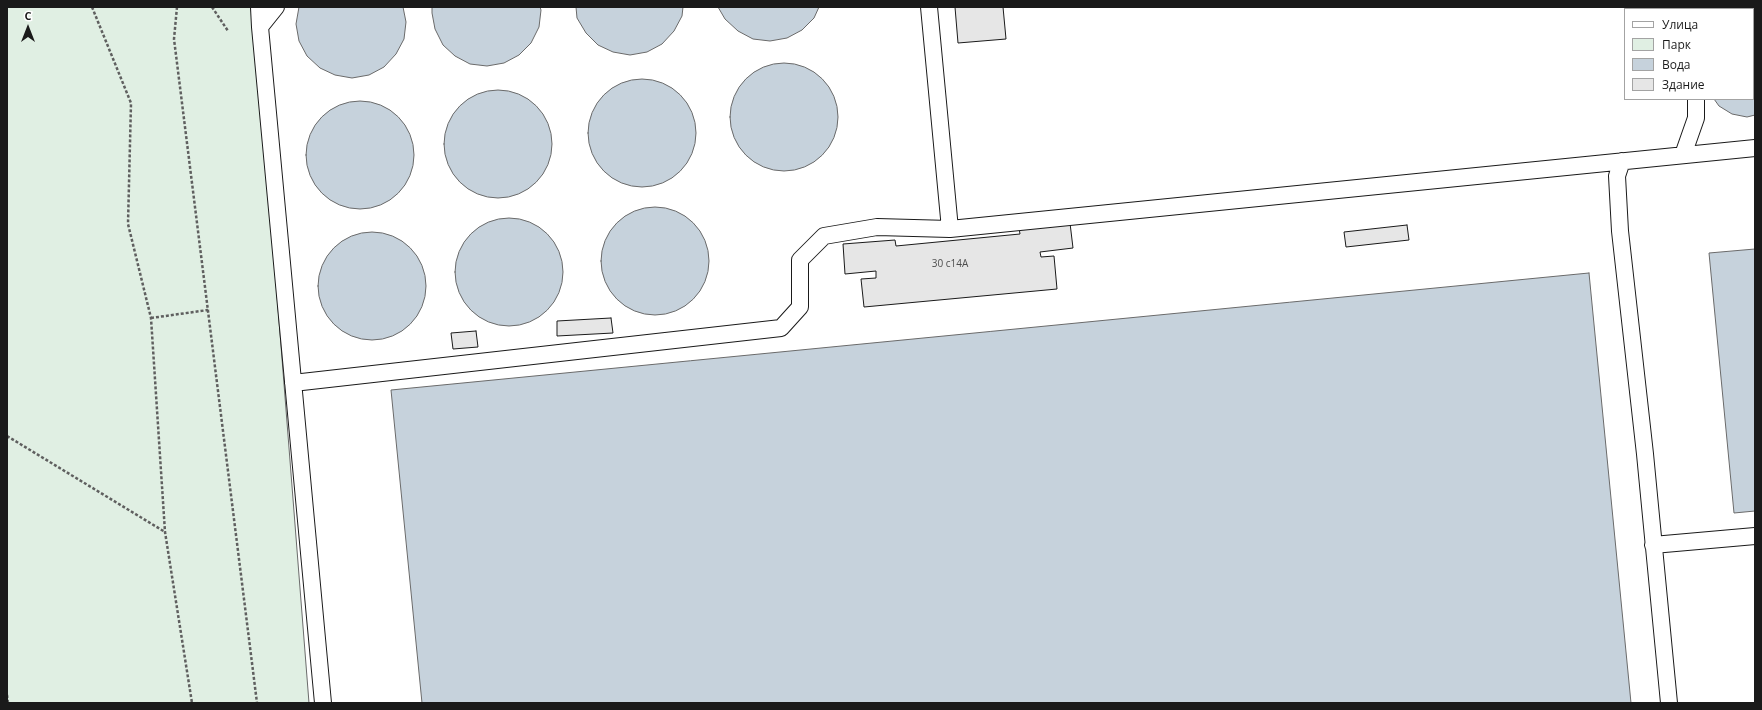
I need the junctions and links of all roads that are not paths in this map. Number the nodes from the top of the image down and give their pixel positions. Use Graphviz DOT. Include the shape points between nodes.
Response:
graph roads {
  1 [pos="258,7"];
  2 [pos="276,7"];
  3 [pos="930,7"];
  4 [pos="260,27"];
  5 [pos="1696,100"];
  6 [pos="1755,148"];
  7 [pos="1683,155"];
  8 [pos="1622,162"];
  9 [pos="950,229"];
  10 [pos="293,383"];
  11 [pos="1755,536"];
  12 [pos="1653,545"];
  13 [pos="323,703"];
  14 [pos="1669,703"];
  1 -- 4 [label="lane"];
  2 -- 4 [label="lane"];
  3 -- 9 [label="lane"];
  4 -- 10 [label="lane"];
  5 -- 7 [label="lane" via="1696,118"];
  6 -- 7 [label="lane"];
  7 -- 8 [label="lane"];
  8 -- 9 [label="lane"];
  8 -- 12 [label="lane" via="1617,176 1620,231"];
  9 -- 10 [label="lane" via="877,227 824,236 800,260 800,307 781,328"];
  10 -- 13 [label="lane"];
  11 -- 12 [label="lane"];
  12 -- 14 [label="lane"];
}
